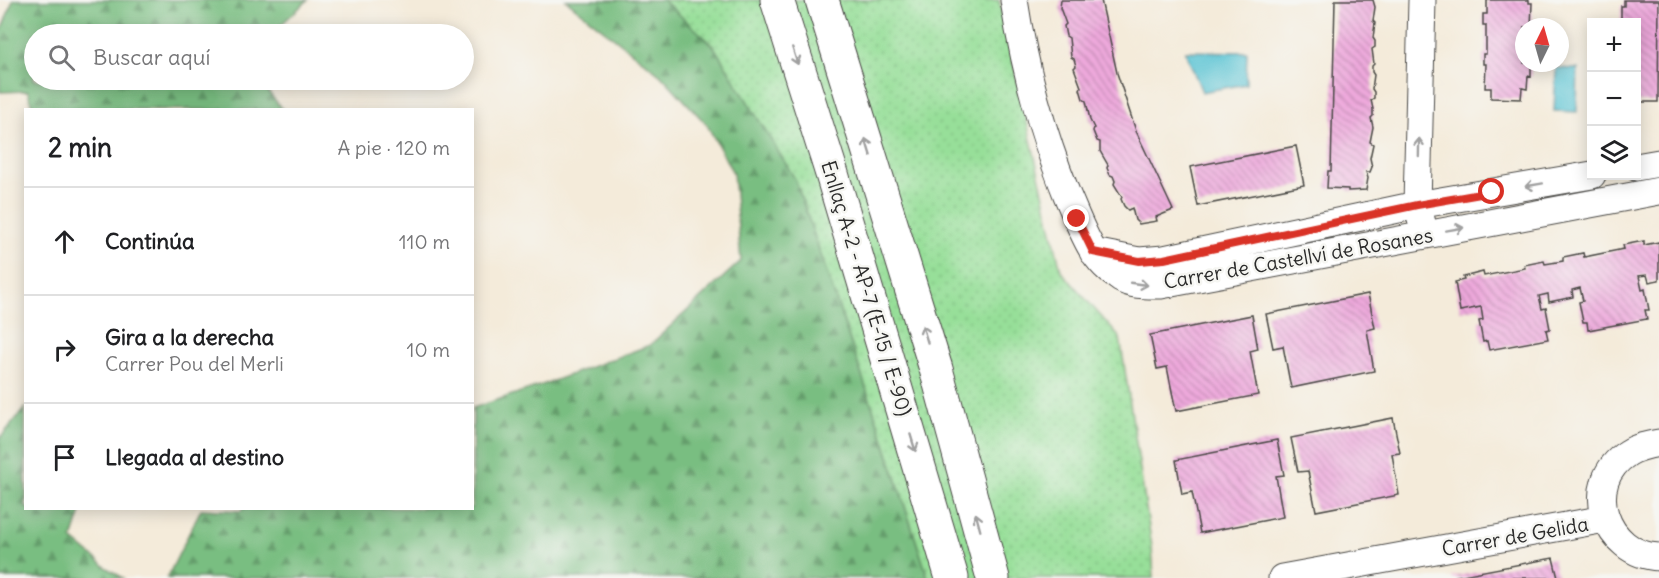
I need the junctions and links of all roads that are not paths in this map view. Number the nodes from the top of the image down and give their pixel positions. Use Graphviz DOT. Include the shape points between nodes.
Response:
graph roads {
  1 [pos="777,0"];
  2 [pos="822,0"];
  3 [pos="1014,0"];
  4 [pos="1422,0"];
  5 [pos="1659,163"];
  6 [pos="1641,166"];
  7 [pos="1587,176"];
  8 [pos="1659,191"];
  9 [pos="1417,205"];
  10 [pos="1425,235"];
  11 [pos="1093,252"];
  12 [pos="1659,443"];
  13 [pos="1605,519"];
  14 [pos="1659,557"];
  15 [pos="952,578"];
  16 [pos="993,578"];
  17 [pos="1282,578"];
  1 -- 15 [label="highway, Enllaç A-2 - AP-7 (E-15 / E-90), one-way"];
  16 -- 2 [label="highway, Enllaç A-2 - AP-7 (E-15 / E-90), one-way" via="936,369"];
  3 -- 11 [label="street" via="1045,134"];
  9 -- 4 [label="street, one-way"];
  5 -- 6 [label="street"];
  7 -- 9 [label="street, Carrer de Castellví de Rosanes, one-way"];
  10 -- 8 [label="street, Carrer de Castellví de Rosanes, one-way"];
  9 -- 10 [label="street"];
  9 -- 11 [label="street, Carrer de Castellví de Rosanes" via="1164,259 1139,261"];
  11 -- 10 [label="street, Carrer de Castellví de Rosanes, one-way" via="1122,280 1161,285"];
  12 -- 13 [label="street" via="1627,453 1614,466 1605,483"];
  13 -- 14 [label="street" via="1629,549 1647,557"];
  13 -- 17 [label="street, Carrer de Gelida"];
}
